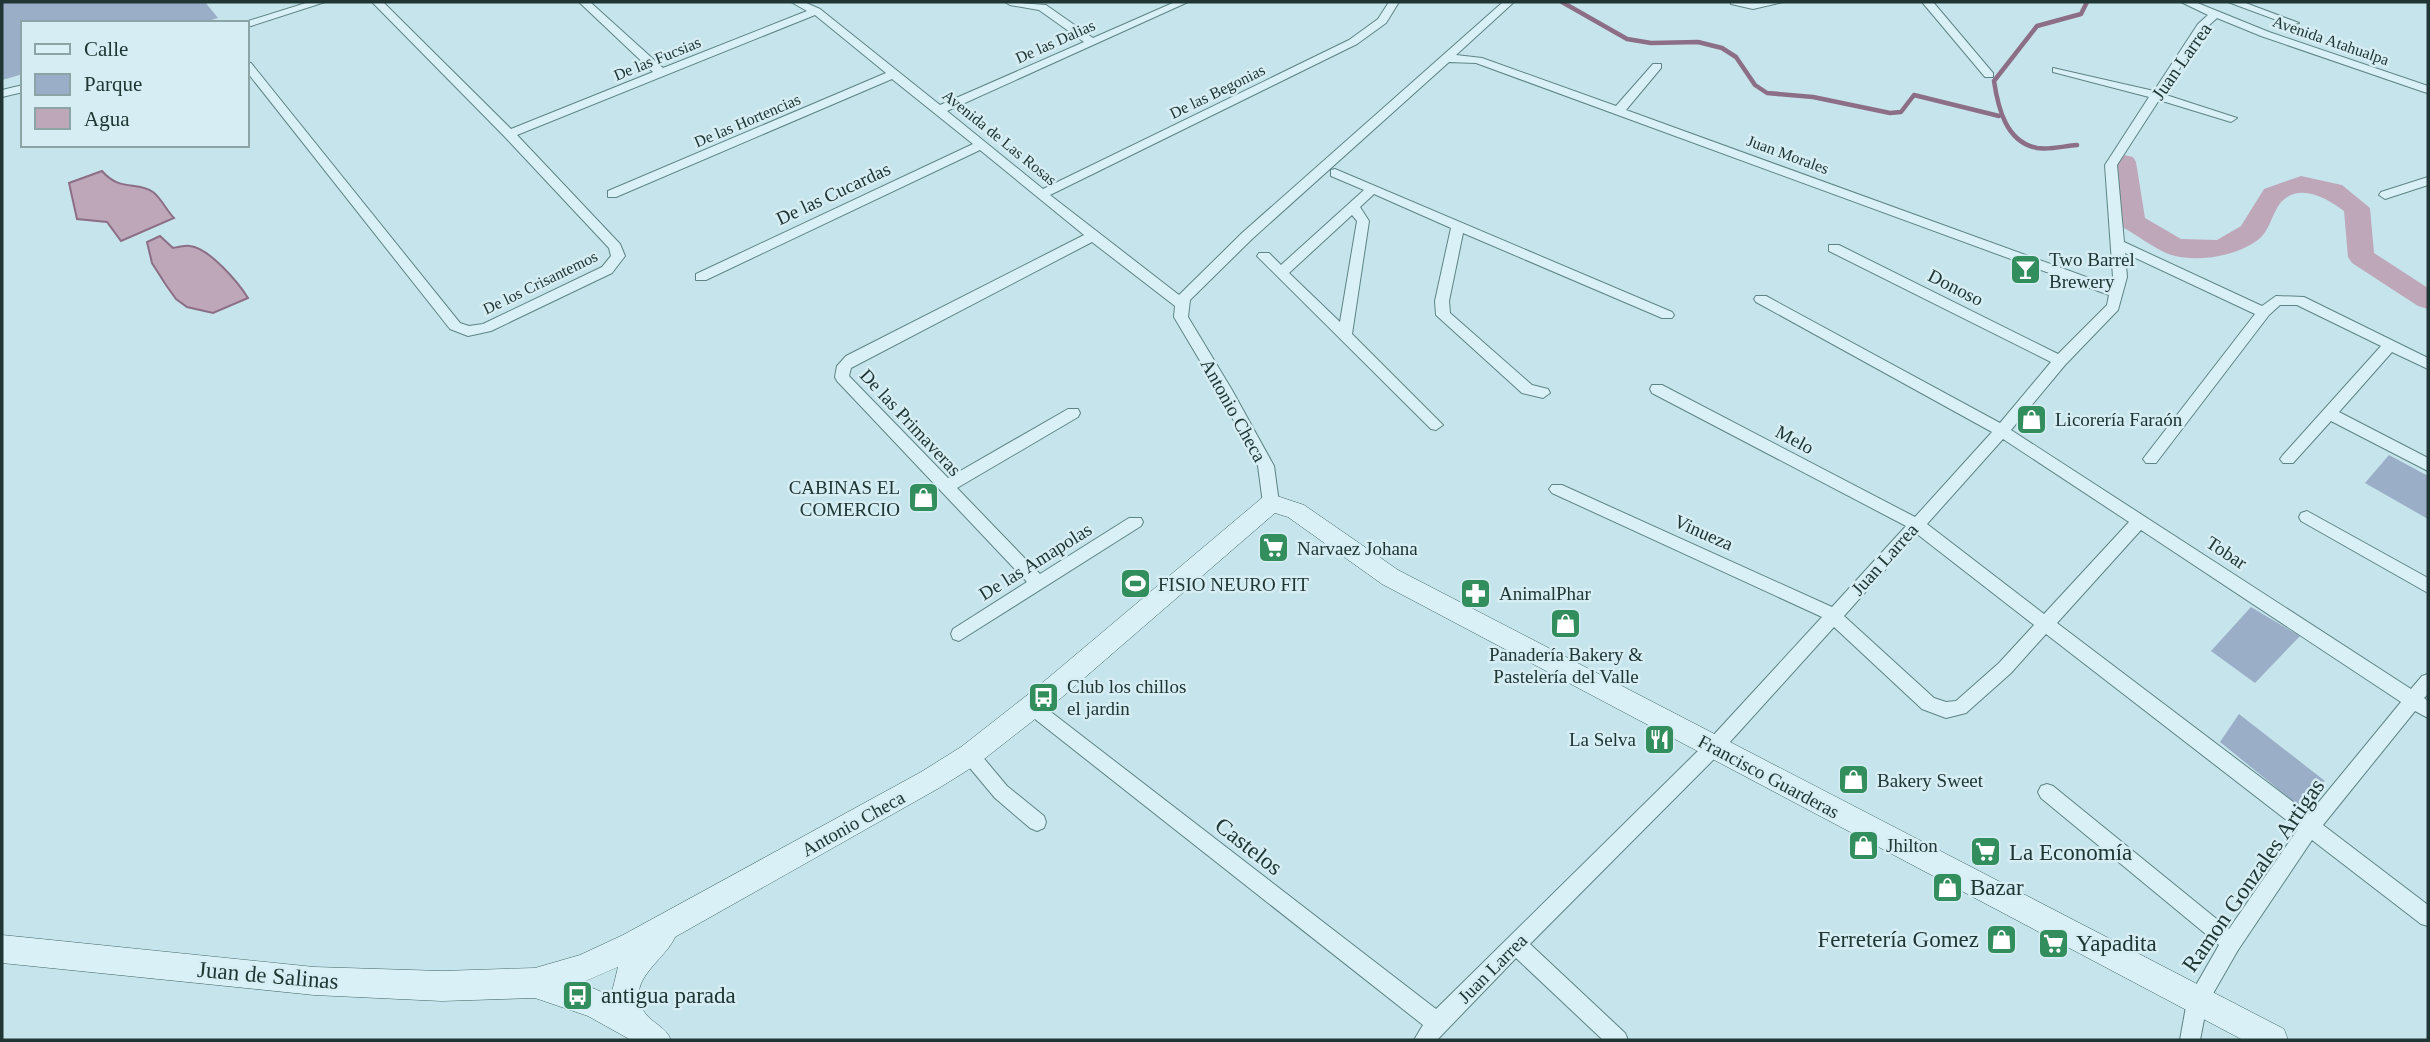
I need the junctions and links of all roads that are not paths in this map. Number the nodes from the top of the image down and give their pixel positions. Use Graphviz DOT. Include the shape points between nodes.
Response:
graph roads {
  1 [pos="320,2"];
  2 [pos="377,2"];
  3 [pos="584,2"];
  4 [pos="796,2"];
  5 [pos="1010,2"];
  6 [pos="1183,2"];
  7 [pos="1394,2"];
  8 [pos="1509,2"];
  9 [pos="1735,2"];
  10 [pos="1778,2"];
  11 [pos="1927,2"];
  12 [pos="2186,2"];
  13 [pos="2218,2"];
  14 [pos="2233,2"];
  15 [pos="816,12"];
  16 [pos="2210,13"];
  17 [pos="2294,23"];
  18 [pos="248,24"];
  19 [pos="1093,42"];
  20 [pos="1445,58"];
  21 [pos="248,66"];
  22 [pos="1657,66"];
  23 [pos="2057,70"];
  24 [pos="660,73"];
  25 [pos="894,74"];
  26 [pos="1989,75"];
  27 [pos="21,89"];
  28 [pos="2428,90"];
  29 [pos="2,94"];
  30 [pos="2156,95"];
  31 [pos="939,110"];
  32 [pos="1618,112"];
  33 [pos="2231,118"];
  34 [pos="509,134"];
  35 [pos="981,145"];
  36 [pos="1335,173"];
  37 [pos="2428,181"];
  38 [pos="1372,189"];
  39 [pos="612,194"];
  40 [pos="1042,194"];
  41 [pos="2385,195"];
  42 [pos="1353,207"];
  43 [pos="1458,226"];
  44 [pos="1093,236"];
  45 [pos="1247,236"];
  46 [pos="2116,244"];
  47 [pos="1834,248"];
  48 [pos="1281,272"];
  49 [pos="701,276"];
  50 [pos="2116,293"];
  51 [pos="1761,299"];
  52 [pos="1181,303"];
  53 [pos="2264,312"];
  54 [pos="1667,316"];
  55 [pos="1345,333"];
  56 [pos="2390,345"];
  57 [pos="2060,361"];
  58 [pos="2428,364"];
  59 [pos="1657,388"];
  60 [pos="1543,393"];
  61 [pos="1073,414"];
  62 [pos="2330,414"];
  63 [pos="1436,425"];
  64 [pos="2002,431"];
  65 [pos="2151,459"];
  66 [pos="2288,459"];
  67 [pos="2428,465"];
  68 [pos="945,487"];
  69 [pos="1558,489"];
  70 [pos="1271,503"];
  71 [pos="2307,517"];
  72 [pos="2141,520"];
  73 [pos="1135,522"];
  74 [pos="1915,524"];
  75 [pos="1039,584"];
  76 [pos="2428,586"];
  77 [pos="1832,615"];
  78 [pos="2045,625"];
  79 [pos="959,634"];
  80 [pos="2428,681"];
  81 [pos="2421,705"];
  82 [pos="1032,707"];
  83 [pos="1714,747"];
  84 [pos="970,755"];
  85 [pos="2047,792"];
  86 [pos="1037,822"];
  87 [pos="2311,827"];
  88 [pos="687,914"];
  89 [pos="2428,917"];
  90 [pos="2231,943"];
  91 [pos="1516,944"];
  92 [pos="2,949"];
  93 [pos="535,983"];
  94 [pos="2197,1001"];
  95 [pos="1437,1023"];
  96 [pos="645,1032"];
  97 [pos="1424,1040"];
  98 [pos="1618,1040"];
  99 [pos="2190,1040"];
  100 [pos="2273,1040"];
  1 -- 18 [label="street"];
  2 -- 34 [label="street, De los Crisantemos"];
  3 -- 24 [label="street"];
  4 -- 15 [label="street, Avenida de Las Rosas"];
  5 -- 19 [label="street" via="1042,7"];
  6 -- 19 [label="street, De las Dalias"];
  7 -- 40 [label="street, De las Begonias" via="1382,21 1353,42"];
  8 -- 20 [label="street"];
  9 -- 10 [label="street" via="1753,6"];
  11 -- 26 [label="street"];
  12 -- 16 [label="street, Avenida Atahualpa"];
  13 -- 16 [label="street, Juan Larrea"];
  14 -- 17 [label="street"];
  15 -- 24 [label="street, De las Fucsias"];
  15 -- 25 [label="street, Avenida de Las Rosas"];
  16 -- 28 [label="street, Avenida Atahualpa"];
  16 -- 30 [label="street, Juan Larrea"];
  19 -- 31 [label="street, De las Dalias"];
  20 -- 32 [label="street, Juan Morales" via="1478,60"];
  20 -- 45 [label="street"];
  21 -- 34 [label="street, De los Crisantemos" via="461,329 495,324 607,270 618,256 615,247"];
  22 -- 32 [label="street"];
  23 -- 30 [label="street"];
  24 -- 34 [label="street, De las Fucsias"];
  25 -- 31 [label="street, Avenida de Las Rosas"];
  25 -- 39 [label="street, De las Hortencias"];
  27 -- 29 [label="street"];
  30 -- 33 [label="street"];
  30 -- 46 [label="street, Juan Larrea" via="2111,165"];
  31 -- 35 [label="street, Avenida de Las Rosas"];
  32 -- 50 [label="street, Juan Morales"];
  35 -- 40 [label="street, Avenida de Las Rosas"];
  35 -- 49 [label="street, De las Cucardas"];
  36 -- 38 [label="street"];
  37 -- 41 [label="street"];
  38 -- 42 [label="street"];
  38 -- 43 [label="street"];
  40 -- 44 [label="street, Avenida de Las Rosas"];
  42 -- 48 [label="street"];
  42 -- 55 [label="street" via="1363,221"];
  43 -- 54 [label="street"];
  43 -- 60 [label="street" via="1443,315 1527,389"];
  44 -- 52 [label="street, Avenida de Las Rosas"];
  44 -- 68 [label="street, De las Primaveras" via="844,366 842,377"];
  45 -- 48 [label="street"];
  45 -- 52 [label="street"];
  46 -- 50 [label="street, Juan Larrea" via="2120,277"];
  46 -- 53 [label="street"];
  47 -- 57 [label="street, Donoso"];
  48 -- 55 [label="street"];
  50 -- 57 [label="street, Juan Larrea" via="2113,307"];
  51 -- 64 [label="street"];
  52 -- 70 [label="street, Antonio Checa" via="1181,317 1266,466"];
  53 -- 56 [label="street" via="2276,301 2299,300"];
  53 -- 65 [label="street"];
  55 -- 63 [label="street"];
  56 -- 58 [label="street"];
  56 -- 62 [label="street"];
  57 -- 64 [label="street, Juan Larrea"];
  59 -- 74 [label="street, Melo"];
  61 -- 68 [label="street"];
  62 -- 66 [label="street"];
  62 -- 67 [label="street"];
  64 -- 72 [label="street, Tobar"];
  64 -- 74 [label="street, Juan Larrea"];
  68 -- 75 [label="street, De las Primaveras"];
  69 -- 77 [label="street, Vinueza"];
  70 -- 82 [label="street, Antonio Checa"];
  70 -- 83 [label="street, Francisco Guarderas" via="1296,511 1390,577"];
  71 -- 76 [label="street"];
  72 -- 78 [label="street, Vinueza"];
  72 -- 81 [label="street, Tobar"];
  73 -- 75 [label="street, De las Amapolas"];
  74 -- 77 [label="street, Juan Larrea"];
  74 -- 78 [label="street, Melo"];
  75 -- 79 [label="street, De las Amapolas"];
  77 -- 78 [label="street, Vinueza" via="1928,705 1946,710 1961,708"];
  77 -- 83 [label="street, Juan Larrea"];
  78 -- 87 [label="street, Melo"];
  80 -- 81 [label="street, Ramon Gonzales Artigas"];
  81 -- 87 [label="street, Ramon Gonzales Artigas"];
  82 -- 84 [label="street, Antonio Checa"];
  82 -- 95 [label="street, Castelos"];
  83 -- 91 [label="street, Juan Larrea"];
  83 -- 94 [label="street, Francisco Guarderas"];
  84 -- 86 [label="street" via="1001,792"];
  84 -- 88 [label="street, Antonio Checa"];
  85 -- 90 [label="street"];
  87 -- 89 [label="street, Melo"];
  87 -- 90 [label="street, Ramon Gonzales Artigas"];
  88 -- 93 [label="street, Juan de Salinas" via="608,958"];
  88 -- 96 [label="street" via="627,978 623,996"];
  90 -- 94 [label="street, Ramon Gonzales Artigas"];
  91 -- 95 [label="street, Juan Larrea"];
  91 -- 98 [label="street"];
  92 -- 93 [label="street, Juan de Salinas" via="314,981 442,986"];
  93 -- 96 [label="street, Juan de Salinas" via="578,995"];
  94 -- 99 [label="street, Ramon Gonzales Artigas"];
  94 -- 100 [label="street, Francisco Guarderas"];
  95 -- 97 [label="street, Juan Larrea"];
}
